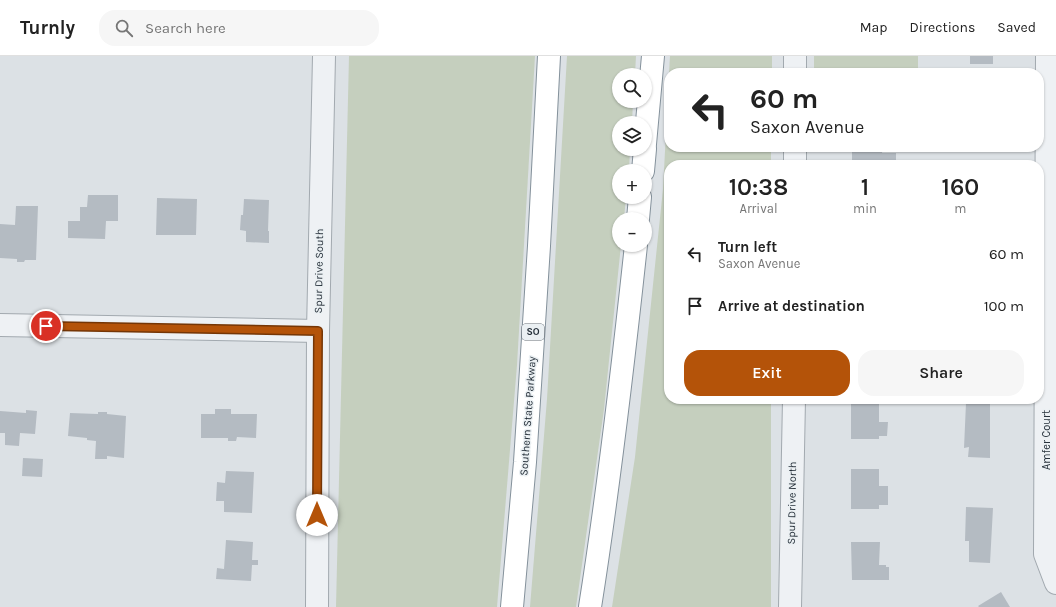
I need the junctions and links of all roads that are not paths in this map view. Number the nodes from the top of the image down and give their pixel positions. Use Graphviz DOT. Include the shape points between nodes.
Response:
graph roads {
  1 [pos="324,56"];
  2 [pos="549,56"];
  3 [pos="653,56"];
  4 [pos="795,56"];
  5 [pos="1047,56"];
  6 [pos="795,68"];
  7 [pos="648,116"];
  8 [pos="635,252"];
  9 [pos="0,325"];
  10 [pos="318,331"];
  11 [pos="794,404"];
  12 [pos="1056,583"];
  13 [pos="317,607"];
  14 [pos="512,607"];
  15 [pos="590,607"];
  16 [pos="790,607"];
  1 -- 10 [label="street, Spur Drive South"];
  2 -- 14 [label="highway, Southern State Parkway / SO" via="530,393"];
  3 -- 7 [label="highway"];
  4 -- 6 [label="street"];
  5 -- 12 [label="street, Amfer Court" via="1045,554"];
  8 -- 15 [label="highway" via="616,426"];
  9 -- 10 [label="street"];
  10 -- 13 [label="street, Spur Drive South"];
  11 -- 16 [label="street, Spur Drive North"];
}
